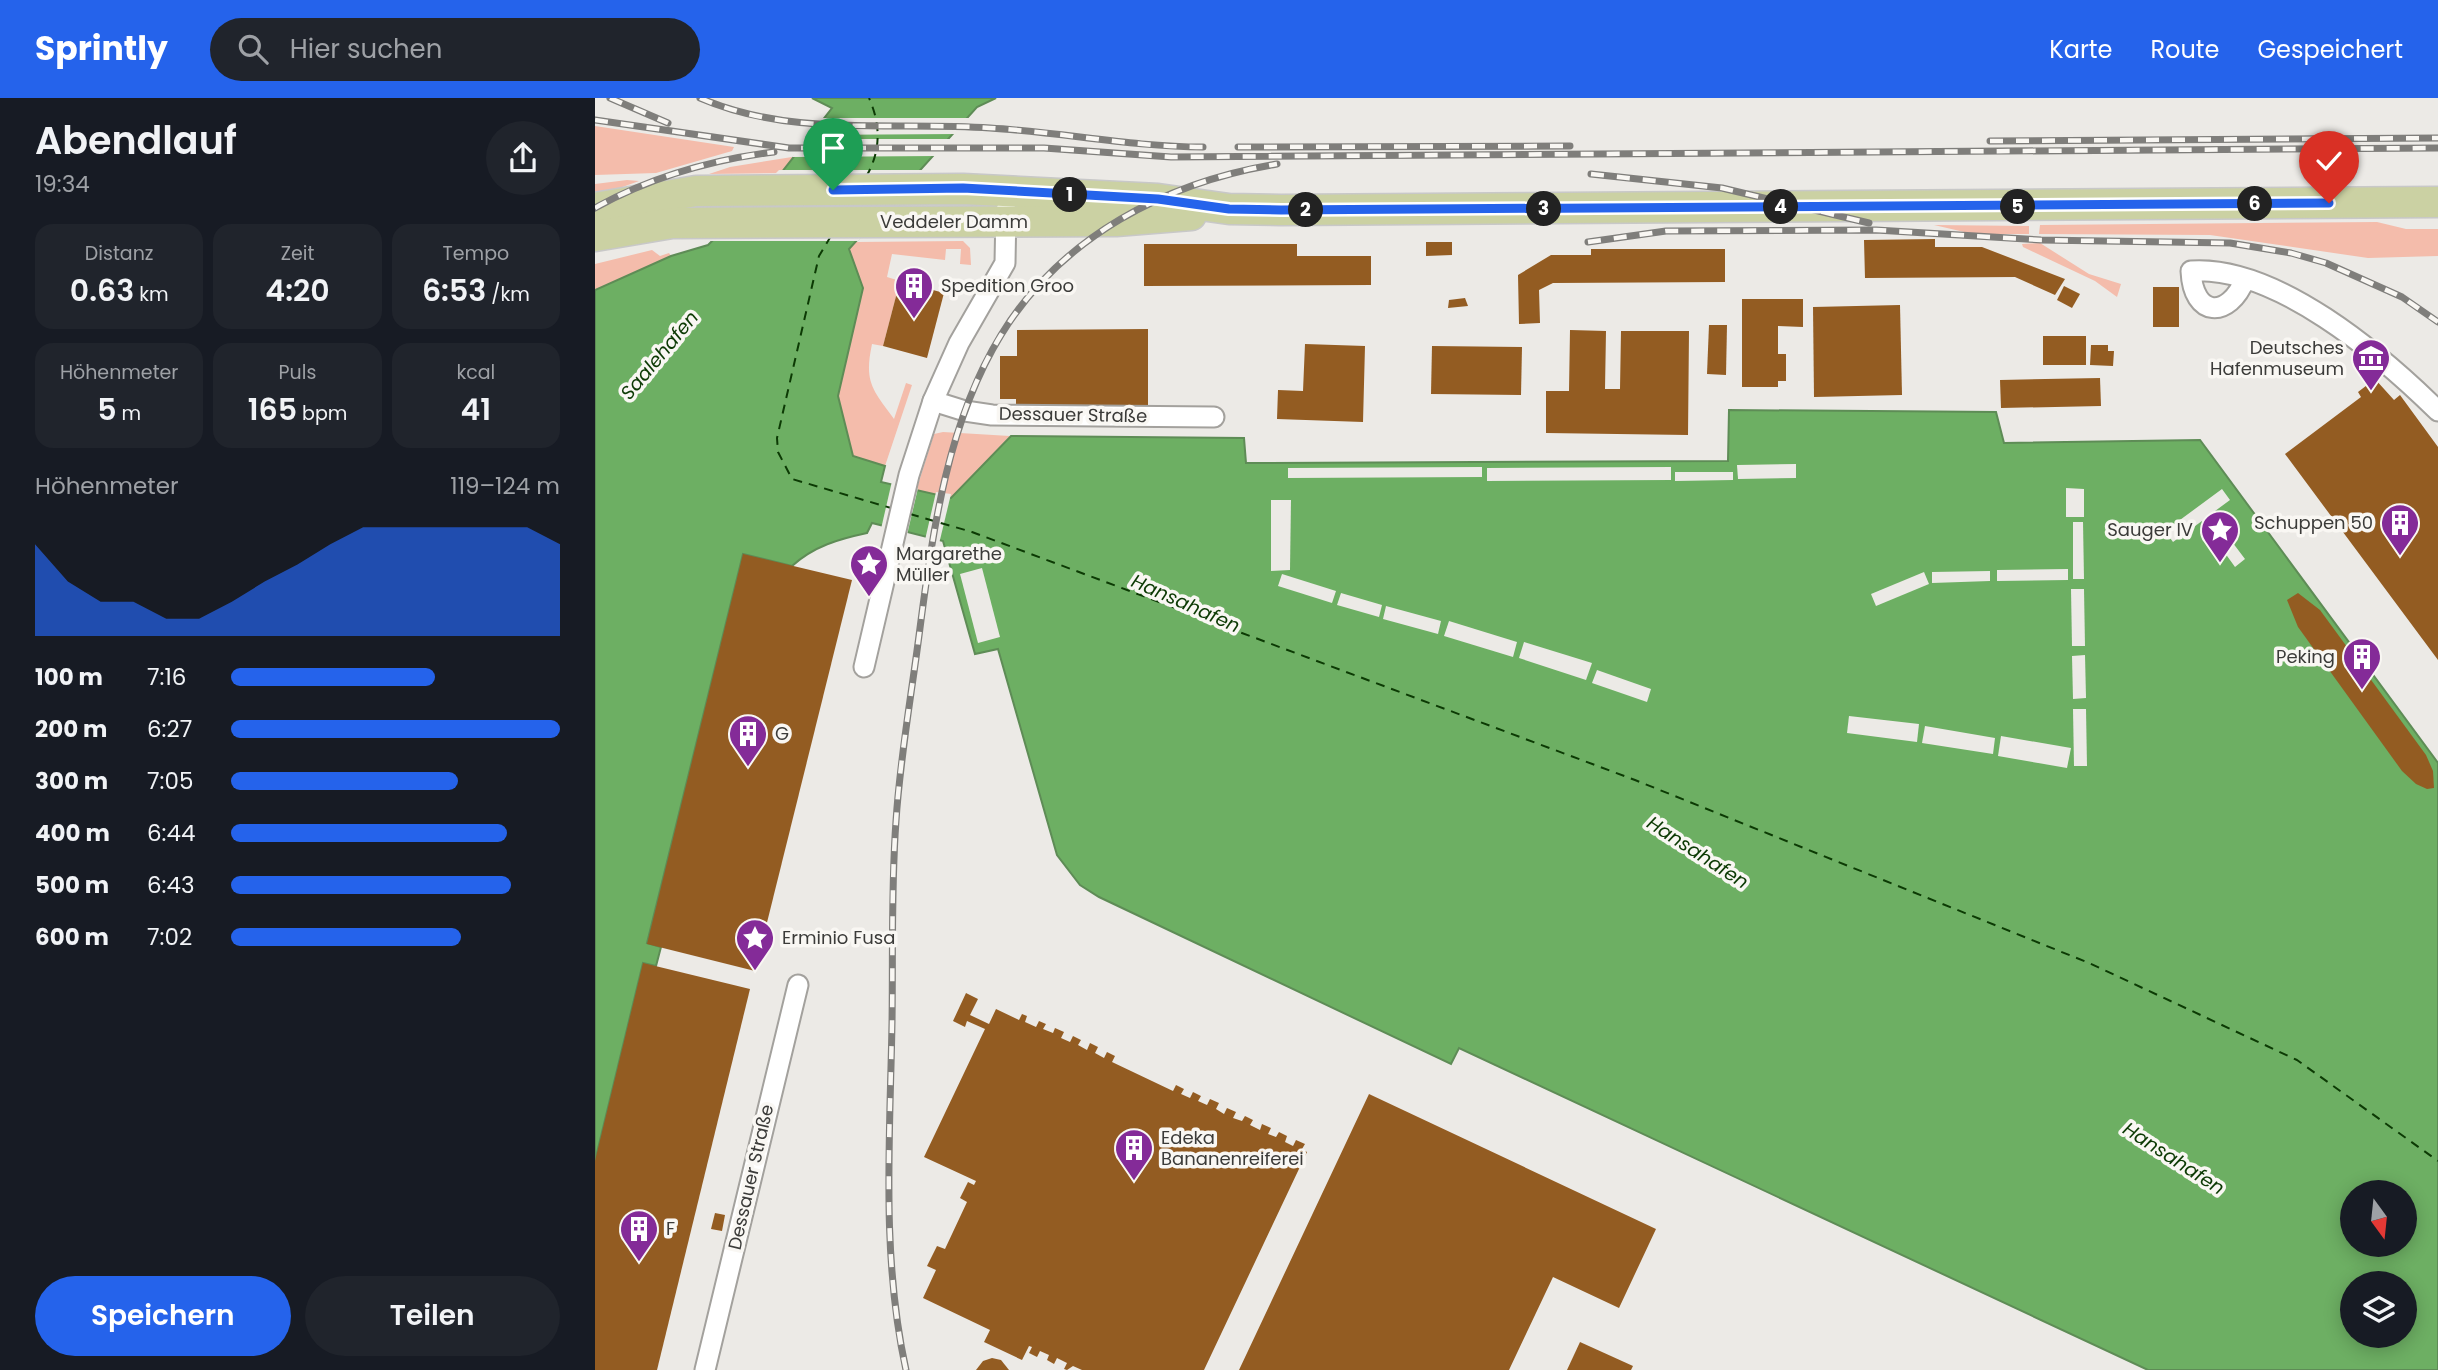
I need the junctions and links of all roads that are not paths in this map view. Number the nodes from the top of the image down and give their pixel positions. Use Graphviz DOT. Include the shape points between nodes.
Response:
graph roads {
  1 [pos="1005,191"];
  2 [pos="2438,202"];
  3 [pos="595,208"];
  4 [pos="1229,209"];
  5 [pos="1006,222"];
  6 [pos="595,236"];
  7 [pos="2245,279"];
  8 [pos="933,401"];
  9 [pos="2438,411"];
  10 [pos="1214,417"];
  11 [pos="864,667"];
  12 [pos="798,985"];
  13 [pos="705,1370"];
  1 -- 3 [label="main road, Veddeler Damm" via="677,193"];
  1 -- 4 [label="main road, Veddeler Damm" via="1158,199"];
  1 -- 5 [label="street"];
  2 -- 4 [label="main road, Veddeler Damm"];
  4 -- 5 [label="main road, Veddeler Damm" via="1161,219"];
  5 -- 6 [label="main road, Veddeler Damm" via="727,222 652,225"];
  5 -- 8 [label="street" via="1006,263 959,343"];
  7 -- 9 [label="street" via="2313,311 2379,355"];
  8 -- 10 [label="street, Dessauer Straße" via="992,415"];
  8 -- 11 [label="street" via="909,475"];
  12 -- 13 [label="street, Dessauer Straße"];
}
